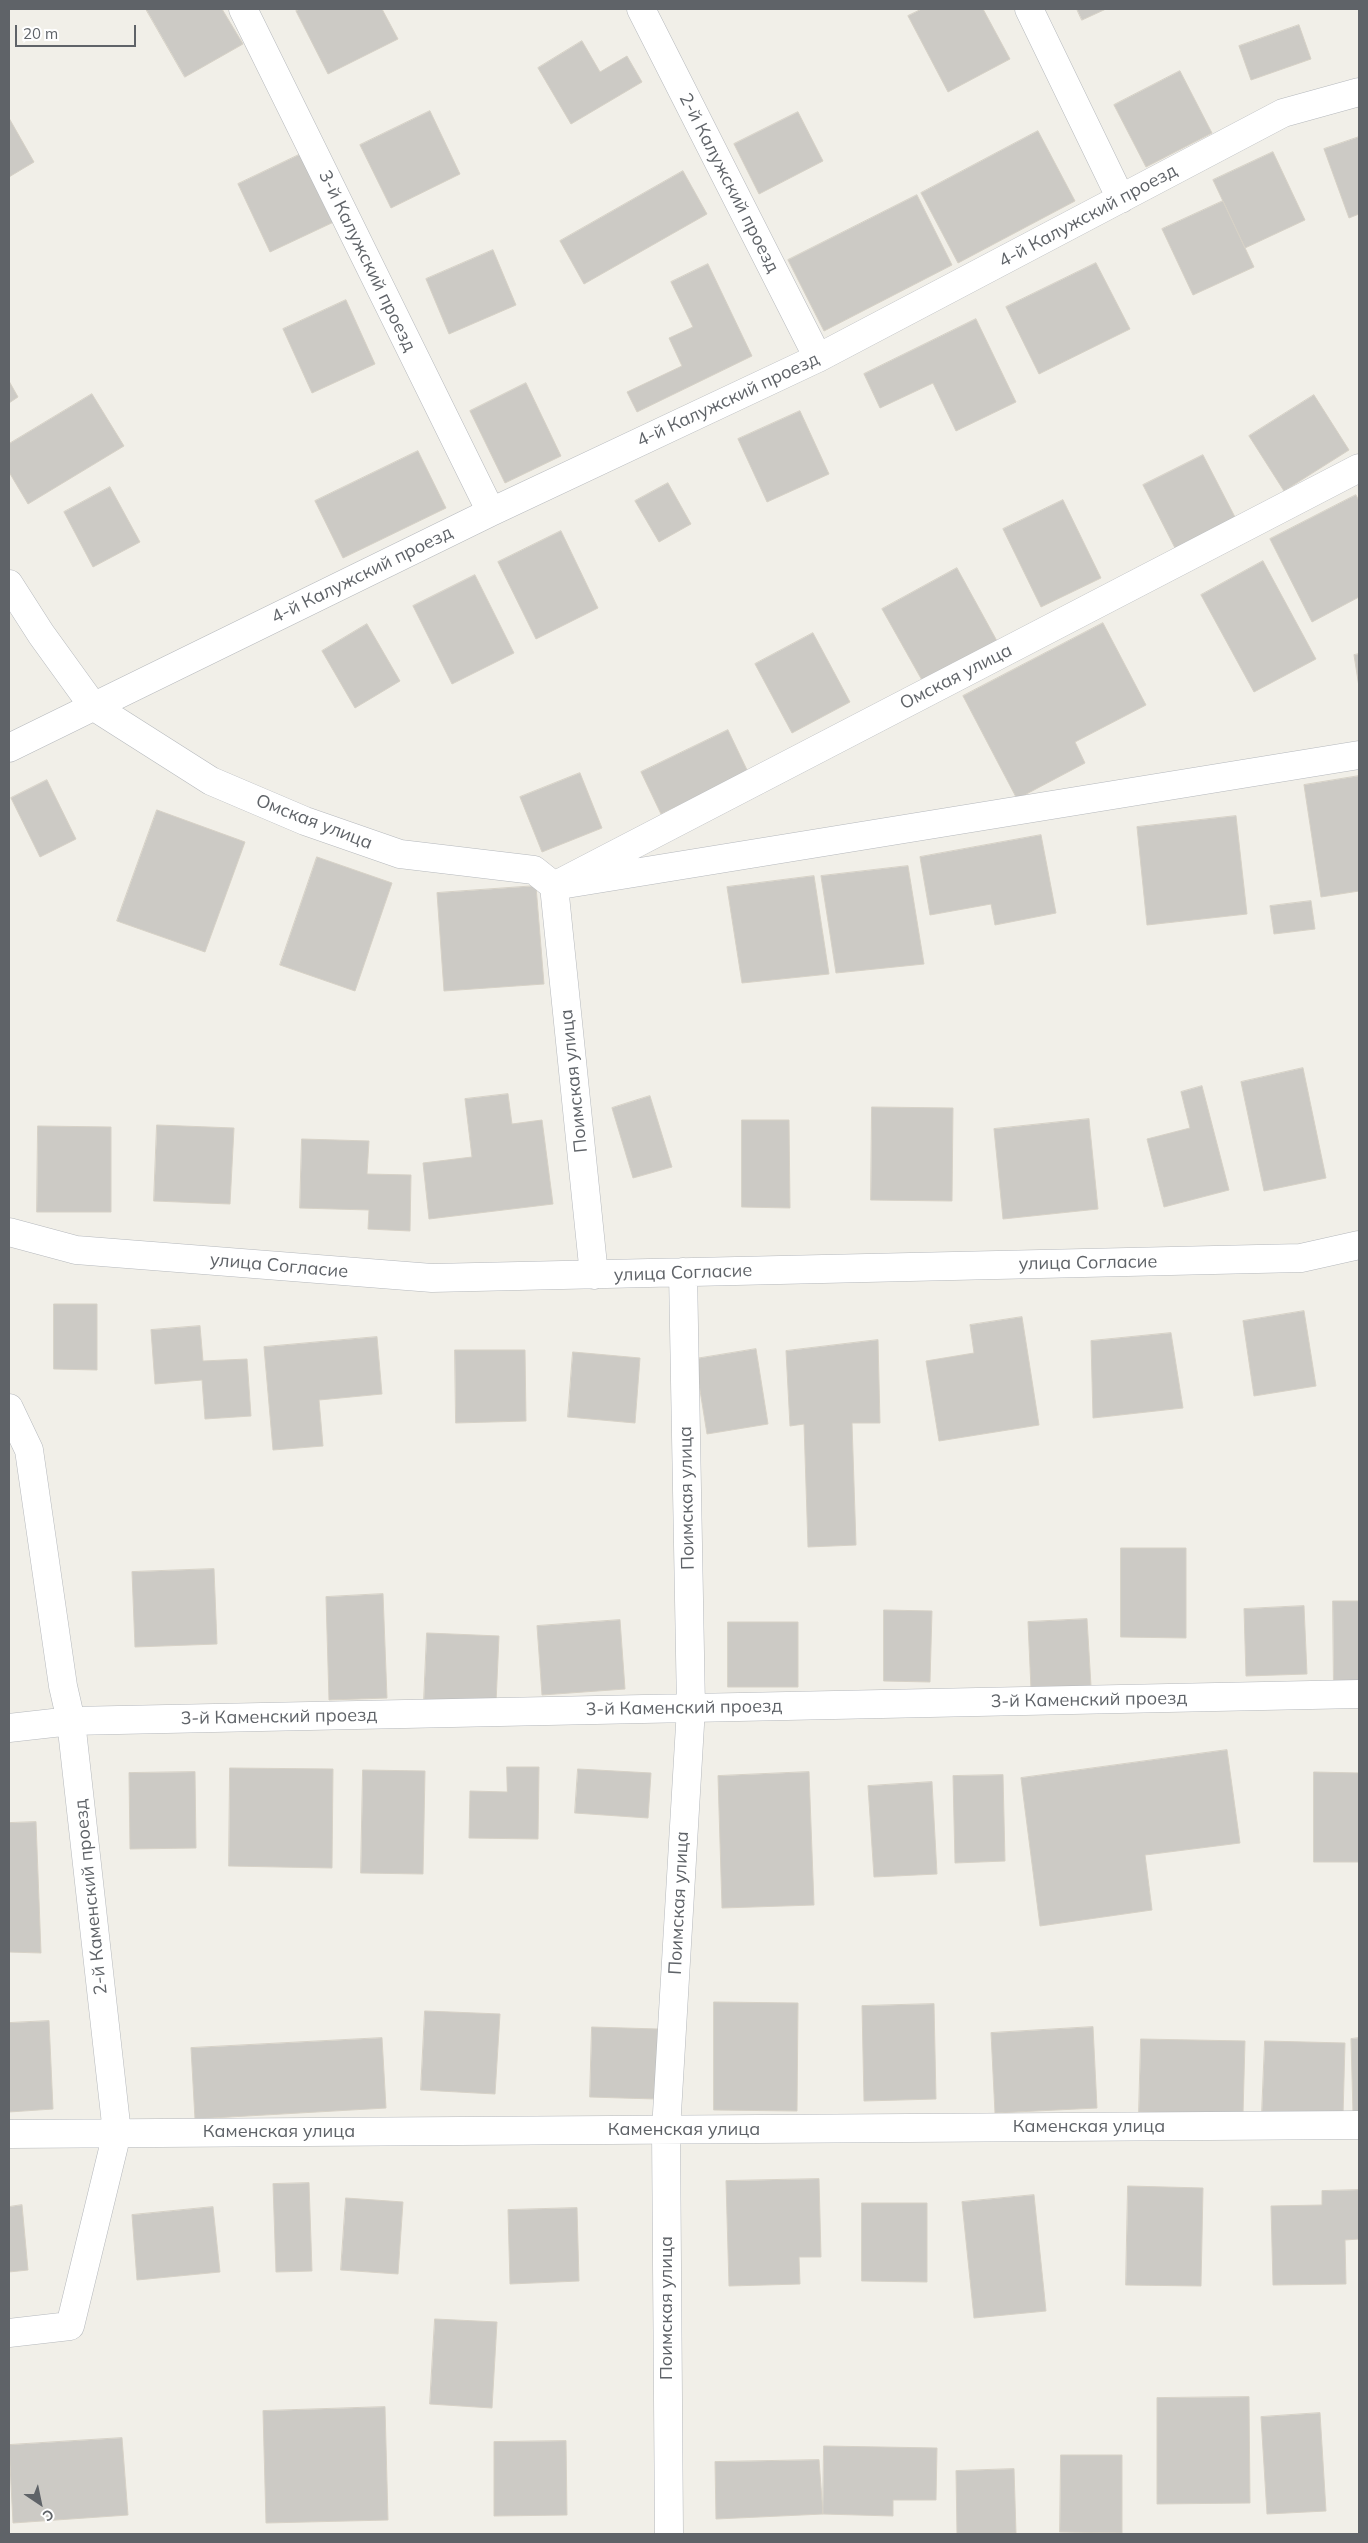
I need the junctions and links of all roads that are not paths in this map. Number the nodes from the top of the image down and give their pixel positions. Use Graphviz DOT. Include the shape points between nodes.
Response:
graph roads {
  1 [pos="243,9"];
  2 [pos="640,9"];
  3 [pos="1029,9"];
  4 [pos="1359,92"];
  5 [pos="1121,199"];
  6 [pos="818,358"];
  7 [pos="1359,468"];
  8 [pos="491,512"];
  9 [pos="9,584"];
  10 [pos="93,706"];
  11 [pos="9,748"];
  12 [pos="1359,755"];
  13 [pos="554,886"];
  14 [pos="9,1232"];
  15 [pos="1359,1245"];
  16 [pos="683,1272"];
  17 [pos="594,1276"];
  18 [pos="9,1408"];
  19 [pos="1359,1694"];
  20 [pos="691,1708"];
  21 [pos="71,1722"];
  22 [pos="9,1728"];
  23 [pos="1359,2125"];
  24 [pos="666,2130"];
  25 [pos="9,2134"];
  26 [pos="117,2134"];
  27 [pos="9,2333"];
  28 [pos="669,2534"];
  1 -- 8 [label="street, 3-й Калужский проезд"];
  2 -- 6 [label="street, 2-й Калужский проезд"];
  3 -- 5 [label="street"];
  4 -- 5 [label="street, 4-й Калужский проезд" via="1283,113"];
  5 -- 6 [label="street, 4-й Калужский проезд"];
  6 -- 8 [label="street, 4-й Калужский проезд"];
  7 -- 13 [label="street, Омская улица"];
  8 -- 10 [label="street, 4-й Калужский проезд"];
  9 -- 10 [label="street"];
  10 -- 11 [label="street, 4-й Калужский проезд"];
  10 -- 13 [label="street, Омская улица" via="211,781 305,822 400,854 534,870"];
  12 -- 13 [label="street"];
  13 -- 17 [label="street, Поимская улица"];
  14 -- 17 [label="street, улица Согласие" via="76,1250 432,1278"];
  15 -- 16 [label="street, улица Согласие" via="1301,1258"];
  16 -- 17 [label="street, улица Согласие"];
  16 -- 20 [label="street, Поимская улица"];
  18 -- 21 [label="street, 2-й Каменский проезд" via="29,1450"];
  19 -- 20 [label="street, 3-й Каменский проезд"];
  20 -- 21 [label="street, 3-й Каменский проезд"];
  20 -- 24 [label="street, Поимская улица"];
  21 -- 22 [label="street, 3-й Каменский проезд"];
  21 -- 26 [label="street, 2-й Каменский проезд"];
  23 -- 24 [label="street, Каменская улица"];
  24 -- 26 [label="street, Каменская улица"];
  24 -- 28 [label="street, Поимская улица"];
  25 -- 26 [label="street, Каменская улица"];
  26 -- 27 [label="street, 2-й Каменский проезд" via="70,2326"];
}
